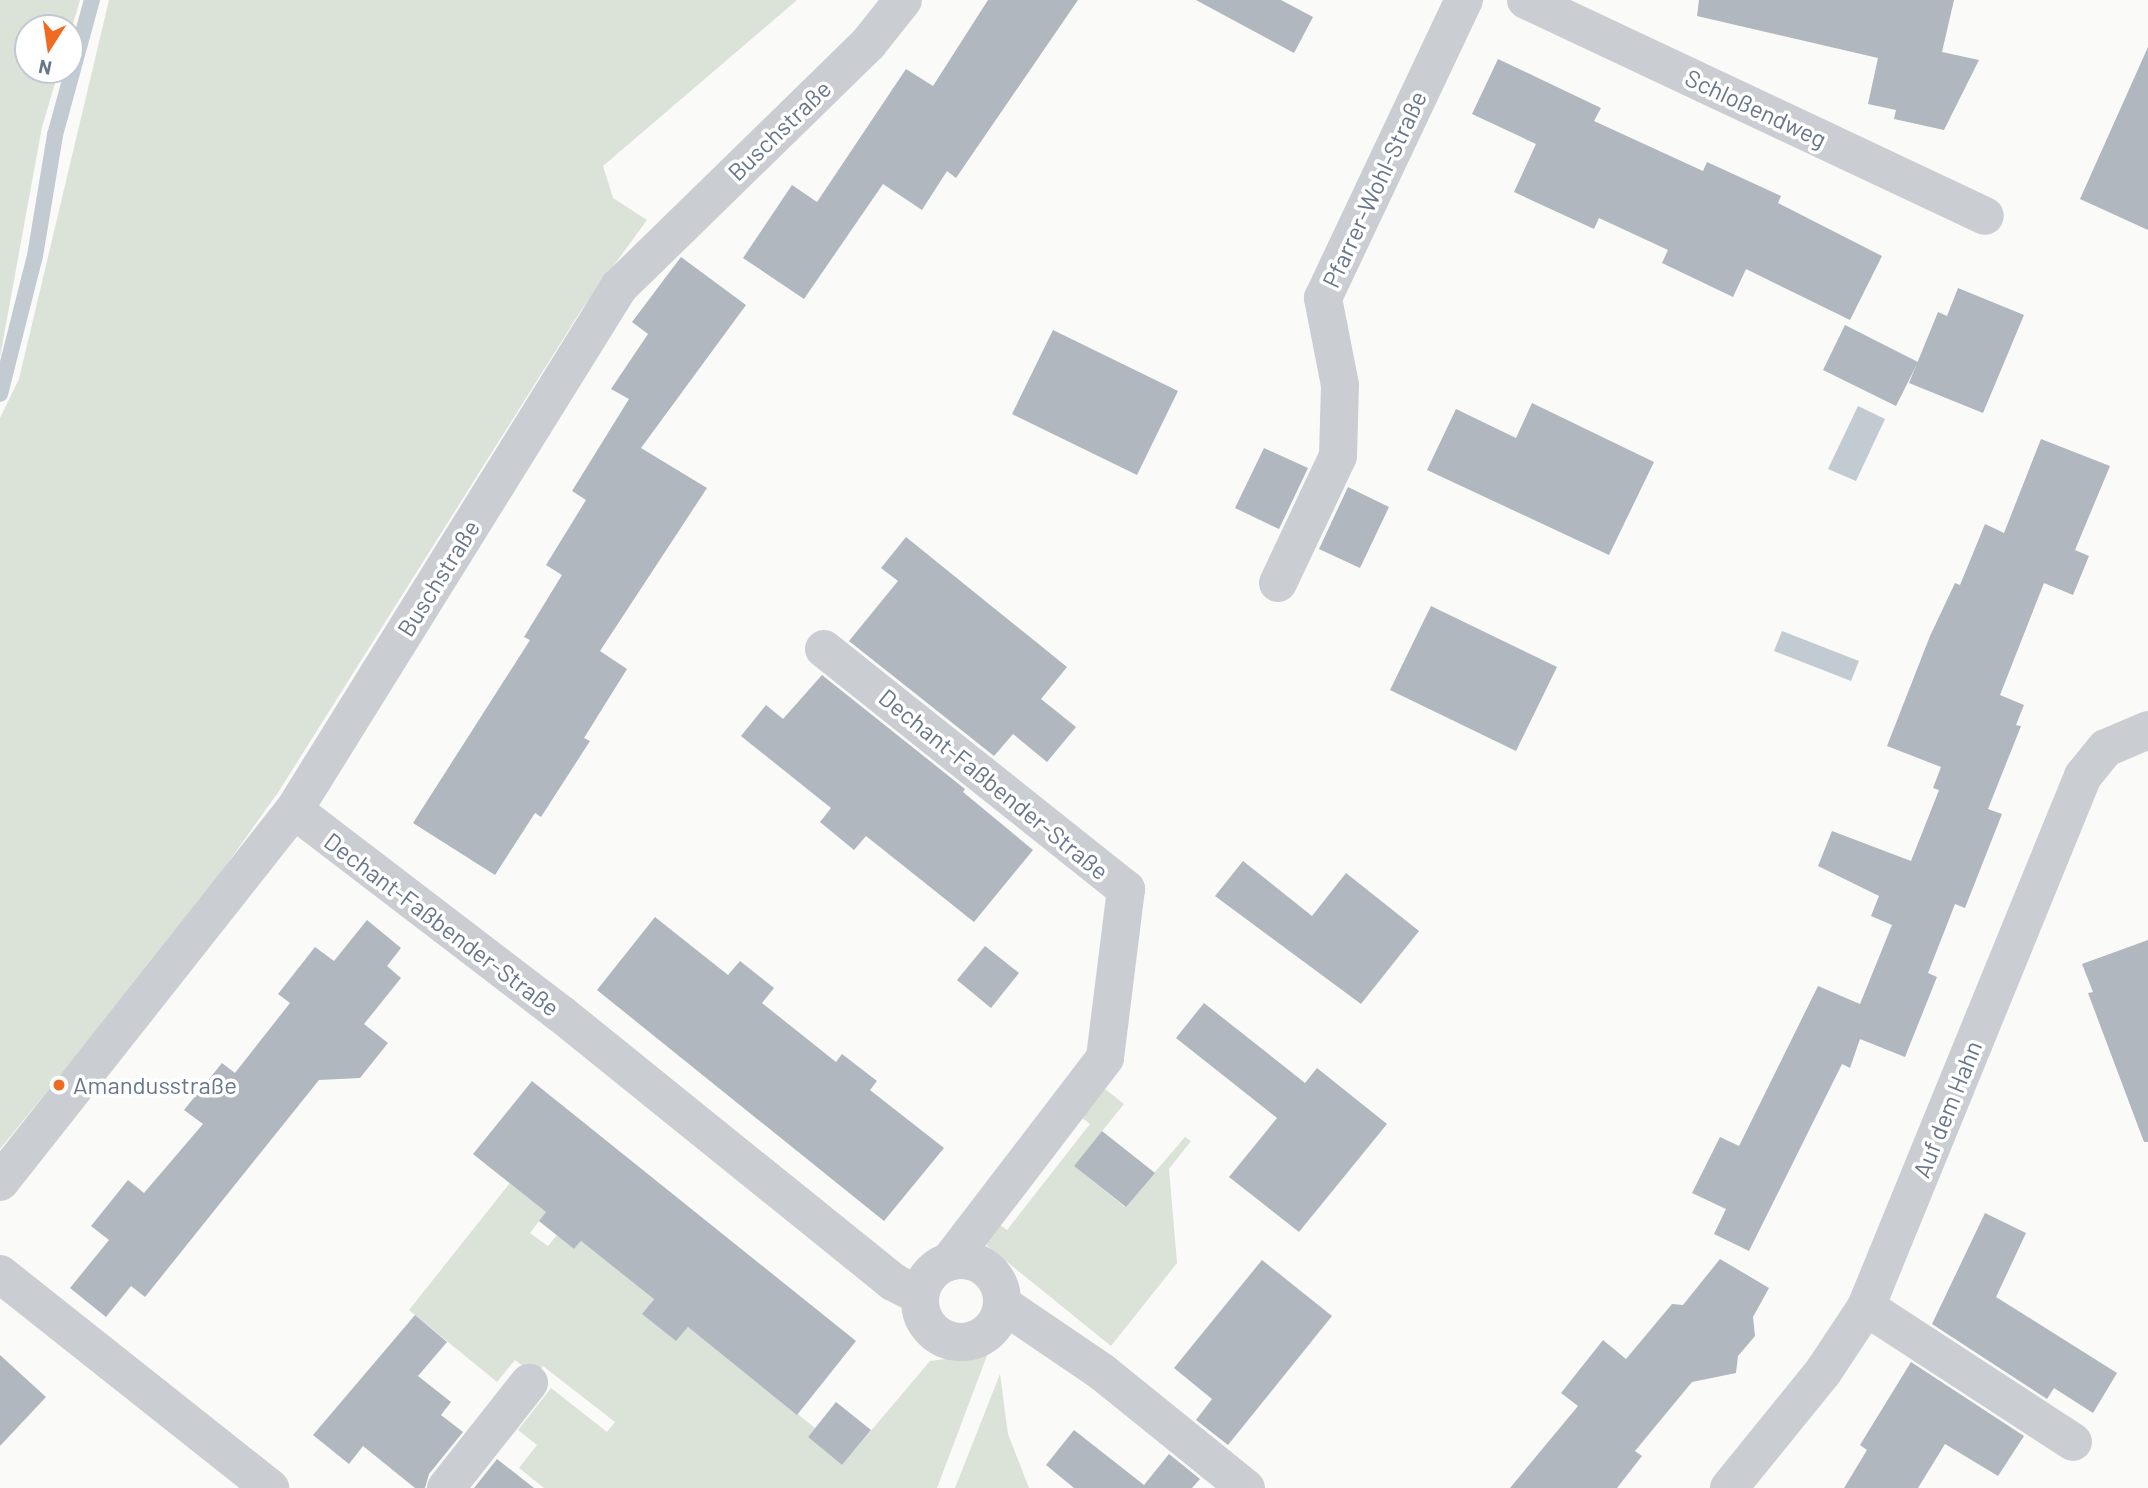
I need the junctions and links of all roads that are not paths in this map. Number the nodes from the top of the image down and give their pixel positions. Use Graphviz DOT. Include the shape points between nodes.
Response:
graph roads {
  1 [pos="903,0"];
  2 [pos="1464,0"];
  3 [pos="1526,0"];
  4 [pos="1985,216"];
  5 [pos="1278,583"];
  6 [pos="824,649"];
  7 [pos="2148,730"];
  8 [pos="294,810"];
  9 [pos="0,1182"];
  10 [pos="948,1262"];
  11 [pos="0,1274"];
  12 [pos="920,1296"];
  13 [pos="1002,1304"];
  14 [pos="1866,1307"];
  15 [pos="529,1383"];
  16 [pos="2073,1443"];
  17 [pos="270,1488"];
  18 [pos="446,1488"];
  19 [pos="1246,1488"];
  20 [pos="1729,1488"];
  1 -- 8 [label="street, Buschstraße" via="868,44 619,287"];
  2 -- 5 [label="street, Pfarrer-Wohl-Straße" via="1323,298 1340,385 1338,456"];
  3 -- 4 [label="street, Schloßendweg"];
  6 -- 10 [label="street, Dechant-Faßbender-Straße" via="1126,889 1105,1058"];
  7 -- 14 [label="street, Auf dem Hahn" via="2106,748 2083,776"];
  8 -- 9 [label="street, Buschstraße"];
  8 -- 12 [label="street, Dechant-Faßbender-Straße" via="561,1014 893,1282"];
  10 -- 12 [label="street, Dechant-Faßbender-Straße" via="935,1269"];
  10 -- 13 [label="street" via="979,1264 1000,1288"];
  11 -- 17 [label="street"];
  12 -- 13 [label="street" via="921,1313 929,1328 960,1343 977,1340 991,1330"];
  13 -- 19 [label="street" via="1102,1372"];
  14 -- 16 [label="street"];
  14 -- 20 [label="street, Auf dem Hahn" via="1823,1372"];
  15 -- 18 [label="street"];
}
